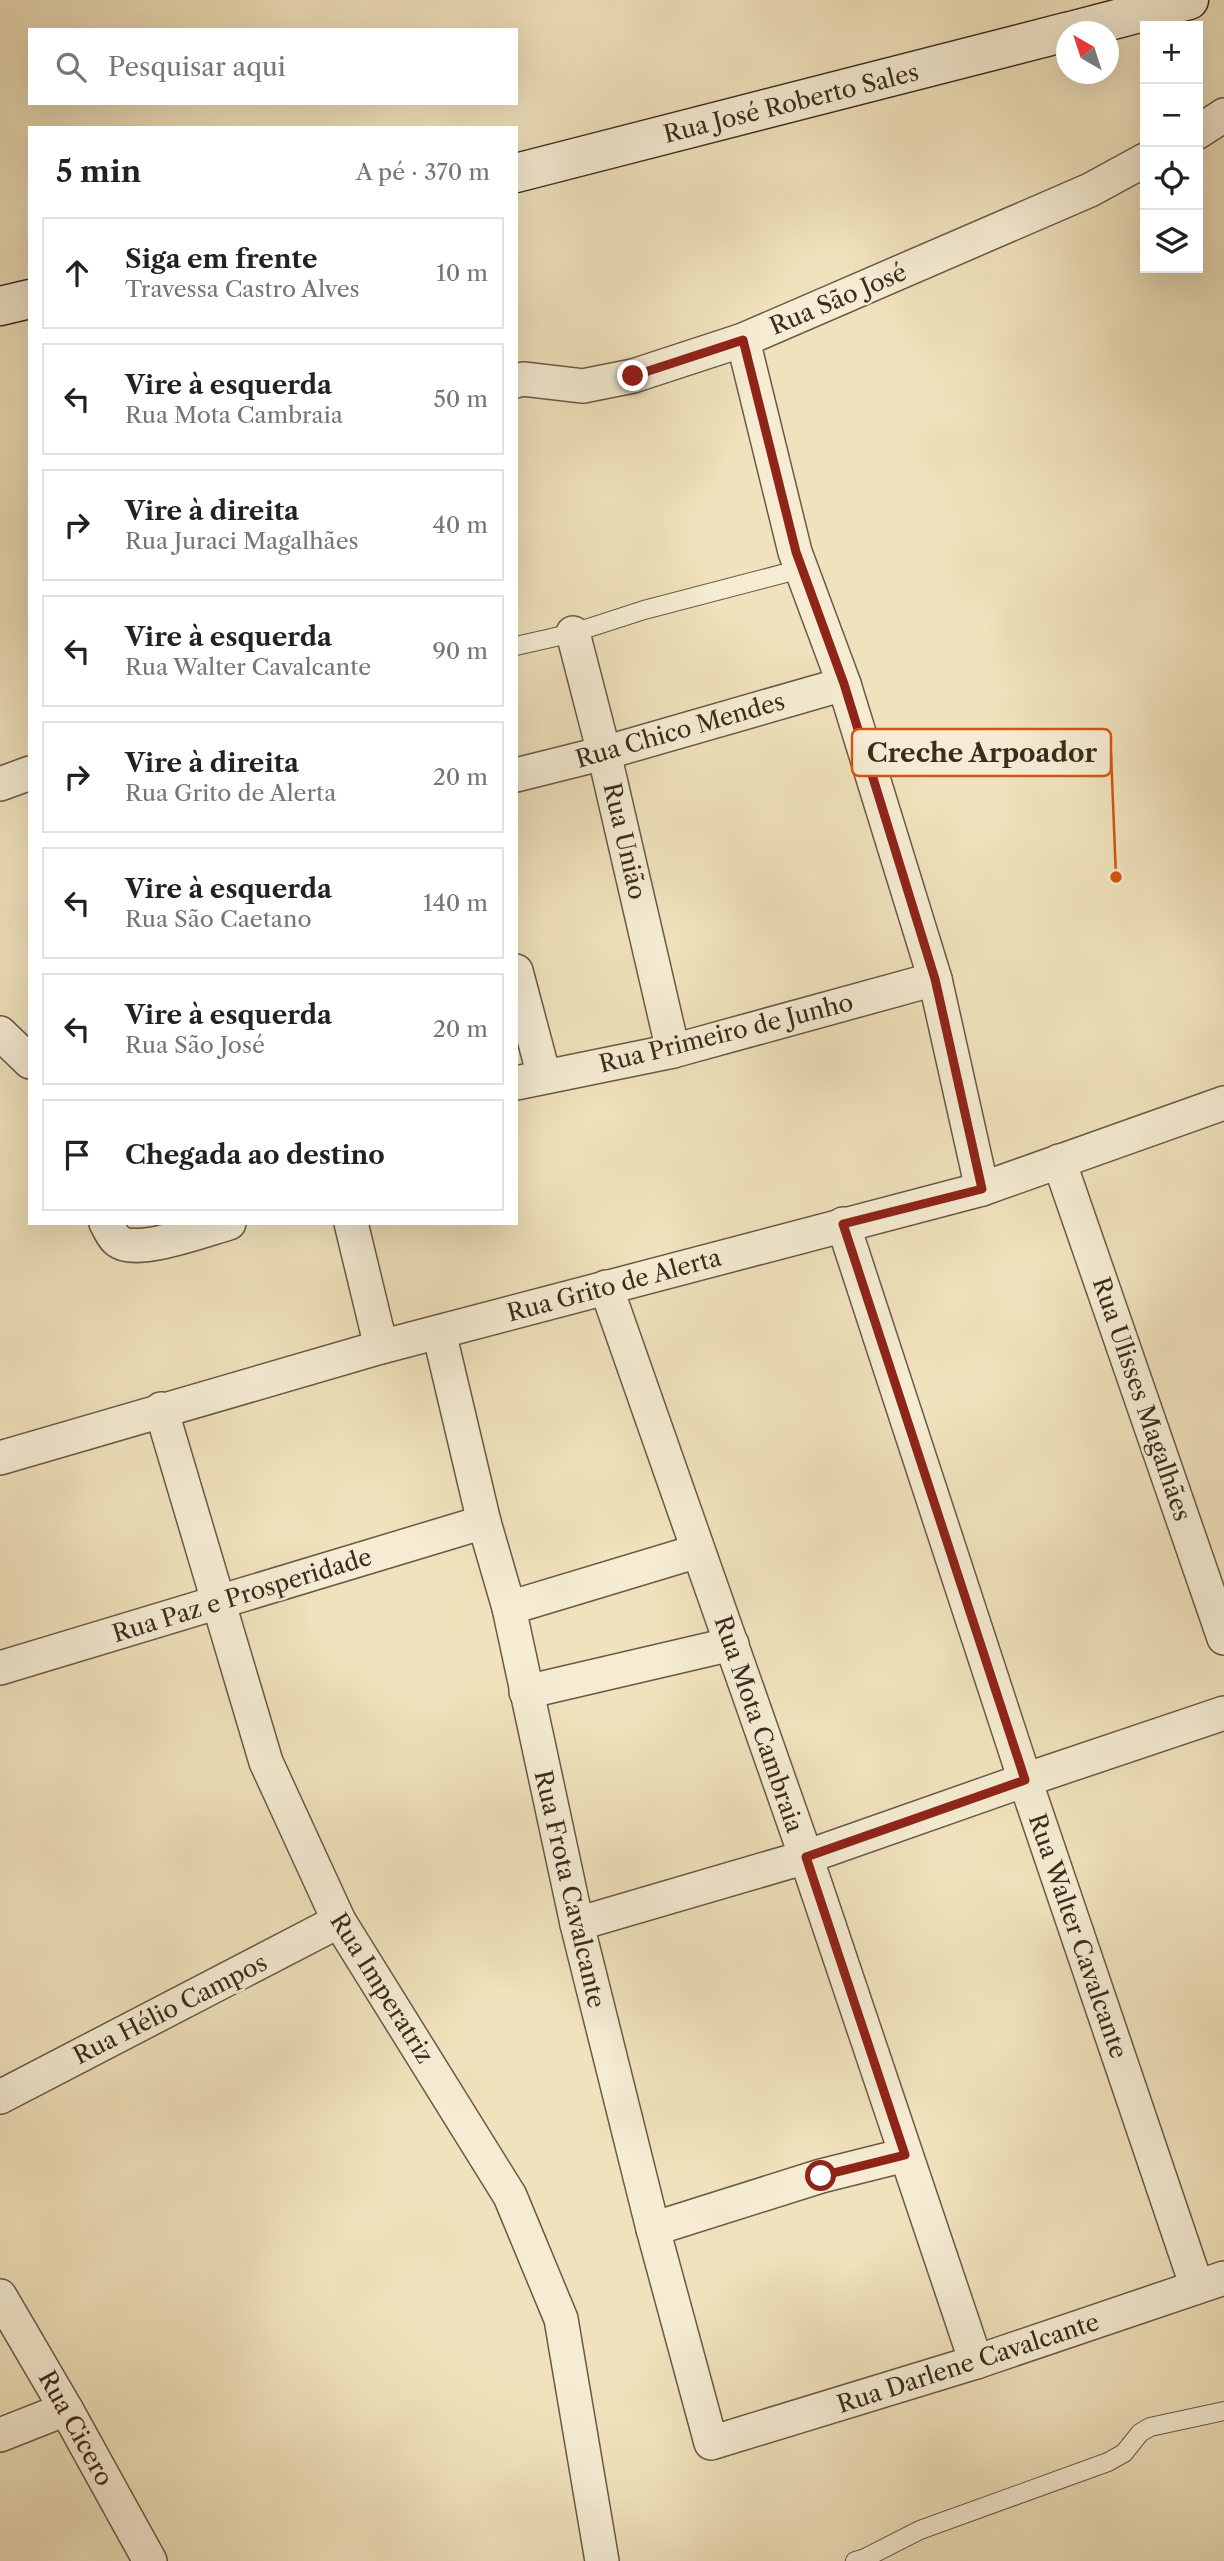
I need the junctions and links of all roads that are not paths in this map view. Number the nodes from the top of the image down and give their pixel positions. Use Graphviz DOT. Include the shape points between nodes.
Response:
graph roads {
  1 [pos="1189,0"];
  2 [pos="1109,21"];
  3 [pos="1056,35"];
  4 [pos="1224,115"];
  5 [pos="1203,129"];
  6 [pos="1140,163"];
  7 [pos="518,172"];
  8 [pos="28,299"];
  9 [pos="0,306"];
  10 [pos="743,340"];
  11 [pos="518,380"];
  12 [pos="801,569"];
  13 [pos="573,633"];
  14 [pos="518,646"];
  15 [pos="844,684"];
  16 [pos="604,753"];
  17 [pos="28,774"];
  18 [pos="518,774"];
  19 [pos="0,784"];
  20 [pos="935,979"];
  21 [pos="518,986"];
  22 [pos="9,1036"];
  23 [pos="673,1051"];
  24 [pos="28,1060"];
  25 [pos="530,1079"];
  26 [pos="1224,1103"];
  27 [pos="1059,1161"];
  28 [pos="982,1189"];
  29 [pos="843,1224"];
  30 [pos="107,1225"];
  31 [pos="222,1225"];
  32 [pos="351,1225"];
  33 [pos="606,1287"];
  34 [pos="439,1332"];
  35 [pos="381,1347"];
  36 [pos="160,1409"];
  37 [pos="0,1458"];
  38 [pos="484,1522"];
  39 [pos="698,1551"];
  40 [pos="217,1602"];
  41 [pos="509,1608"];
  42 [pos="1224,1638"];
  43 [pos="732,1644"];
  44 [pos="0,1668"];
  45 [pos="526,1692"];
  46 [pos="1224,1713"];
  47 [pos="1025,1780"];
  48 [pos="806,1857"];
  49 [pos="339,1922"];
  50 [pos="577,1924"];
  51 [pos="0,2097"];
  52 [pos="905,2155"];
  53 [pos="653,2229"];
  54 [pos="1211,2283"];
  55 [pos="0,2296"];
  56 [pos="976,2362"];
  57 [pos="66,2409"];
  58 [pos="1224,2411"];
  59 [pos="0,2435"];
  60 [pos="711,2444"];
  61 [pos="150,2561"];
  62 [pos="602,2561"];
  63 [pos="855,2561"];
  1 -- 2 [label="main road, Rua José Roberto Sales"];
  3 -- 7 [label="main road, Rua José Roberto Sales"];
  4 -- 5 [label="street"];
  6 -- 10 [label="street, Rua São José" via="1090,190"];
  8 -- 9 [label="main road"];
  10 -- 11 [label="street, Rua São José" via="633,376 583,386"];
  10 -- 12 [label="street"];
  12 -- 13 [label="lane"];
  12 -- 15 [label="street"];
  13 -- 14 [label="lane"];
  13 -- 16 [label="street, Rua União"];
  15 -- 16 [label="street, Rua Chico Mendes"];
  15 -- 20 [label="street"];
  16 -- 18 [label="street, Rua Chico Mendes"];
  16 -- 23 [label="street, Rua União"];
  17 -- 19 [label="street"];
  20 -- 23 [label="street, Rua Primeiro de Junho"];
  20 -- 28 [label="street"];
  21 -- 25 [label="street"];
  22 -- 24 [label="street"];
  23 -- 25 [label="street, Rua Primeiro de Junho"];
  26 -- 27 [label="street, Rua Grito de Alerta"];
  27 -- 28 [label="street, Rua Grito de Alerta"];
  27 -- 42 [label="street, Rua Ulisses Magalhães"];
  28 -- 29 [label="street, Rua Grito de Alerta"];
  29 -- 33 [label="street, Rua Grito de Alerta"];
  29 -- 47 [label="street, Rua Walter Cavalcante"];
  30 -- 31 [label="street" via="118,1242 133,1247"];
  32 -- 35 [label="street"];
  33 -- 34 [label="street, Rua Grito de Alerta"];
  33 -- 39 [label="street, Rua Mota Cambraia"];
  34 -- 35 [label="street, Rua Grito de Alerta"];
  34 -- 38 [label="street, Rua Frota Cavalcante"];
  35 -- 36 [label="street, Rua Grito de Alerta"];
  36 -- 37 [label="street, Rua Grito de Alerta"];
  36 -- 40 [label="street, Rua Imperatriz"];
  38 -- 40 [label="street, Rua Paz e Prosperidade"];
  38 -- 41 [label="street, Rua Frota Cavalcante"];
  39 -- 41 [label="street"];
  39 -- 43 [label="street, Rua Mota Cambraia"];
  40 -- 44 [label="street, Rua Paz e Prosperidade"];
  40 -- 49 [label="street, Rua Imperatriz" via="266,1762"];
  41 -- 45 [label="street, Rua Frota Cavalcante"];
  43 -- 45 [label="street"];
  43 -- 48 [label="street, Rua Mota Cambraia"];
  45 -- 50 [label="street, Rua Frota Cavalcante"];
  46 -- 47 [label="street"];
  47 -- 48 [label="street"];
  47 -- 54 [label="street, Rua Walter Cavalcante"];
  48 -- 50 [label="street"];
  48 -- 52 [label="street, Rua Mota Cambraia"];
  49 -- 51 [label="street, Rua Hélio Campos"];
  49 -- 62 [label="street, Rua Imperatriz" via="510,2196 561,2319"];
  50 -- 53 [label="street, Rua Frota Cavalcante"];
  52 -- 53 [label="street" via="821,2176"];
  52 -- 56 [label="street, Rua Mota Cambraia"];
  53 -- 60 [label="street, Rua Frota Cavalcante"];
  54 -- 56 [label="street, Rua Darlene Cavalcante"];
  55 -- 57 [label="street, Rua Cicero"];
  56 -- 60 [label="street, Rua Darlene Cavalcante"];
  57 -- 59 [label="street"];
  57 -- 61 [label="street, Rua Cicero"];
  58 -- 63 [label="lane" via="1150,2427 1108,2462 920,2530"];
}
